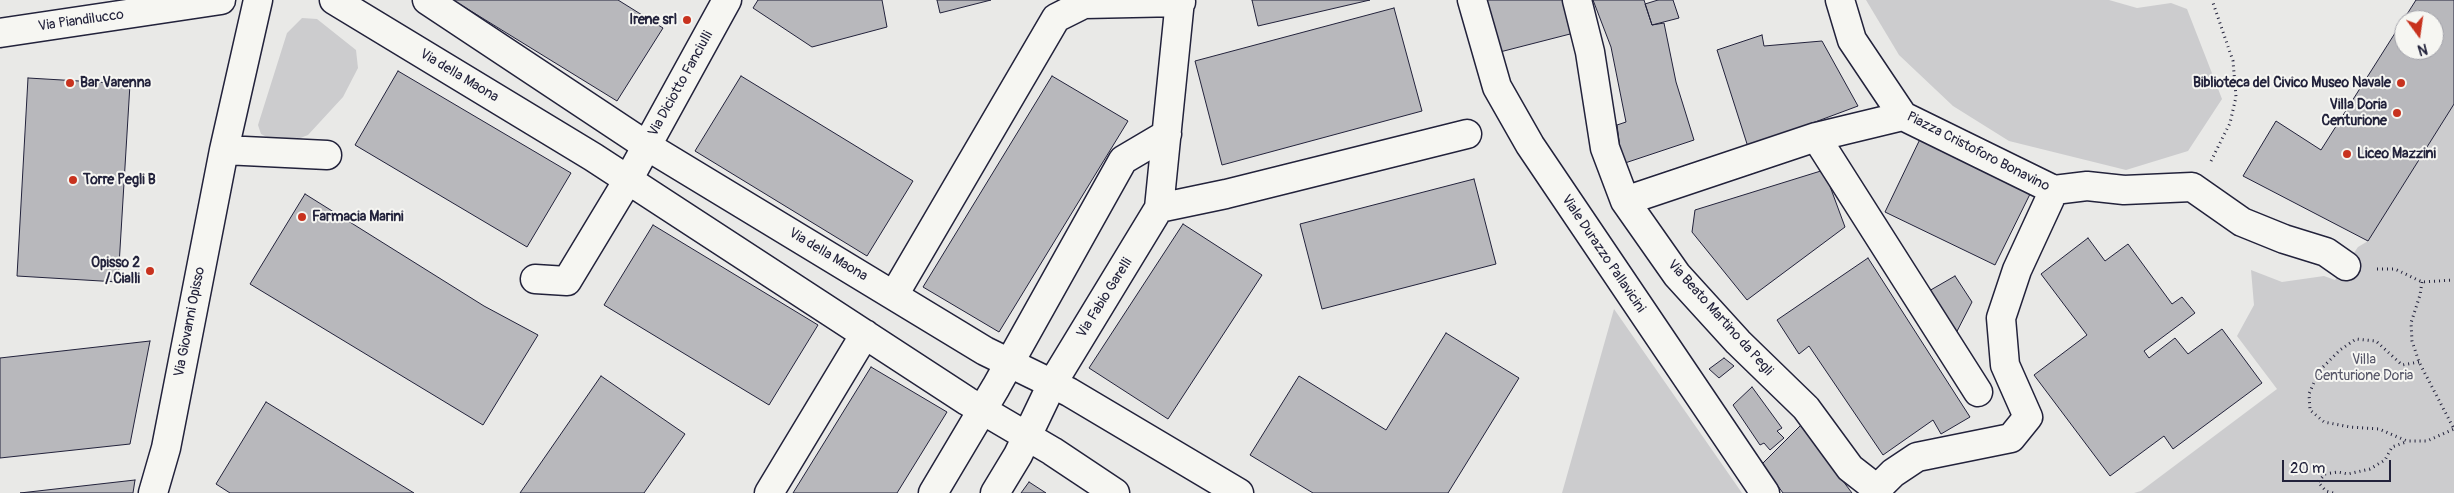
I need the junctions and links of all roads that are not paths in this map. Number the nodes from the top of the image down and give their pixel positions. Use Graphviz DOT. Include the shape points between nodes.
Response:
graph roads {
  1 [pos="221,0"];
  2 [pos="258,0"];
  3 [pos="334,0"];
  4 [pos="427,0"];
  5 [pos="727,0"];
  6 [pos="1472,0"];
  7 [pos="1577,0"];
  8 [pos="1840,0"];
  9 [pos="1181,1"];
  10 [pos="0,33"];
  11 [pos="1903,116"];
  12 [pos="1167,134"];
  13 [pos="1467,134"];
  14 [pos="1816,137"];
  15 [pos="224,150"];
  16 [pos="327,156"];
  17 [pos="636,165"];
  18 [pos="2054,190"];
  19 [pos="1625,201"];
  20 [pos="1159,208"];
  21 [pos="2346,266"];
  22 [pos="536,278"];
  23 [pos="894,295"];
  24 [pos="865,334"];
  25 [pos="1009,363"];
  26 [pos="1052,384"];
  27 [pos="1978,392"];
  28 [pos="989,398"];
  29 [pos="1023,446"];
  30 [pos="1877,491"];
  31 [pos="154,493"];
  32 [pos="769,493"];
  33 [pos="933,493"];
  34 [pos="995,493"];
  35 [pos="1114,493"];
  36 [pos="1239,493"];
  37 [pos="1764,493"];
  1 -- 10 [label="street, Via Piandilucco"];
  2 -- 15 [label="street, Via Giovanni Opisso"];
  3 -- 17 [label="street, Via della Maona"];
  4 -- 17 [label="street, Via della Maona"];
  5 -- 17 [label="street, Via Diciotto Fanciulli"];
  6 -- 37 [label="street, Viale Durazzo Pallavicini" via="1497,87 1530,145"];
  7 -- 19 [label="street, Via Beato Martino da Pegli" via="1590,52 1605,148"];
  8 -- 11 [label="street, Piazza Cristoforo Bonavino" via="1852,40"];
  9 -- 12 [label="street, Via Fabio Garelli"];
  9 -- 23 [label="street" via="1084,4 1056,18"];
  11 -- 14 [label="street"];
  11 -- 18 [label="street, Piazza Cristoforo Bonavino"];
  12 -- 20 [label="street, Via Fabio Garelli"];
  12 -- 25 [label="street" via="1123,160"];
  13 -- 20 [label="street"];
  14 -- 19 [label="street"];
  14 -- 27 [label="street"];
  15 -- 16 [label="street"];
  15 -- 31 [label="street, Via Giovanni Opisso" via="166,448"];
  17 -- 22 [label="street, Via Diciotto Fanciulli" via="567,280"];
  17 -- 23 [label="street, Via della Maona"];
  17 -- 24 [label="street, Via della Maona"];
  18 -- 21 [label="street, Piazza Cristoforo Bonavino" via="2087,186 2124,190 2192,187 2242,222 2326,252"];
  18 -- 30 [label="street" via="2017,270 2001,318 2005,365 2028,417 2011,438 1917,457 1893,473"];
  19 -- 30 [label="street, Via Beato Martino da Pegli" via="1677,274 1738,342 1806,408 1850,468"];
  20 -- 26 [label="street, Via Fabio Garelli"];
  23 -- 25 [label="street, Via della Maona"];
  24 -- 28 [label="street, Via della Maona"];
  24 -- 32 [label="street"];
  25 -- 26 [label="street, Via della Maona"];
  25 -- 28 [label="street"];
  26 -- 29 [label="street, Via Fabio Garelli"];
  26 -- 36 [label="street, Via della Maona"];
  28 -- 29 [label="street, Via della Maona"];
  28 -- 33 [label="street"];
  29 -- 34 [label="street, Via Fabio Garelli"];
  29 -- 35 [label="street, Via della Maona"];
}
